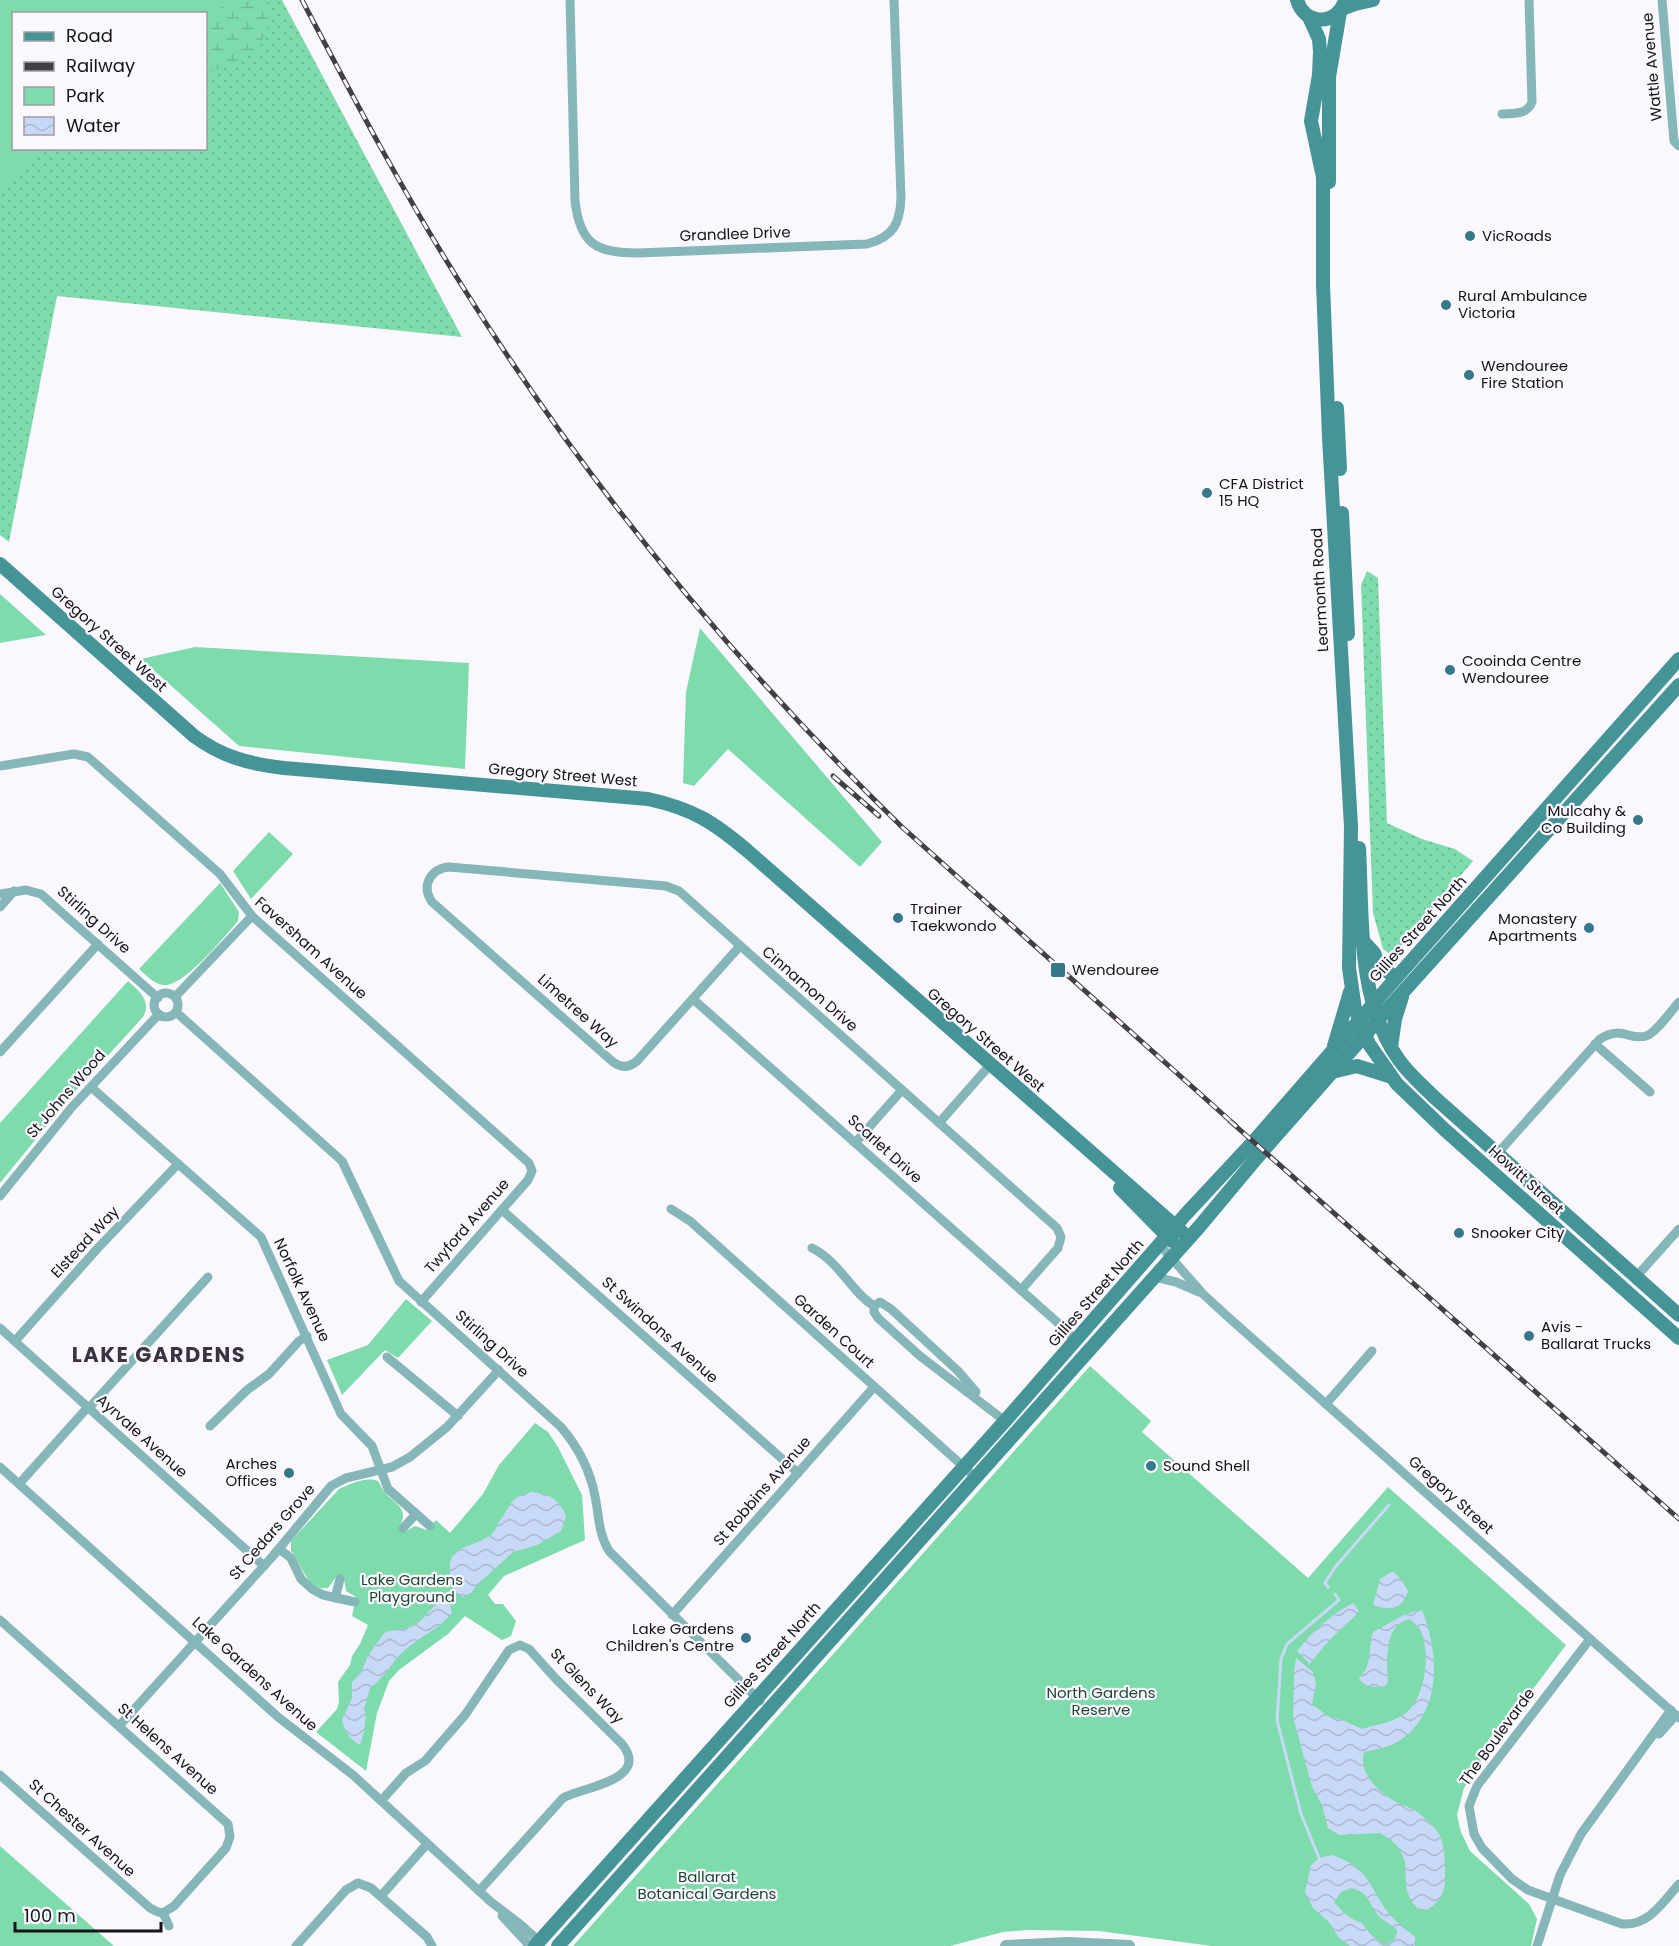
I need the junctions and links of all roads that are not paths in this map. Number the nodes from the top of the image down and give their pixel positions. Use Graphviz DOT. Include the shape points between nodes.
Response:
graph roads {
  1 [pos="570,0"];
  2 [pos="894,0"];
  3 [pos="1297,0"];
  4 [pos="1373,0"];
  5 [pos="1529,0"];
  6 [pos="1662,0"];
  7 [pos="1342,7"];
  8 [pos="1309,17"];
  9 [pos="1502,114"];
  10 [pos="1679,146"];
  11 [pos="1338,529"];
  12 [pos="0,564"];
  13 [pos="1679,659"];
  14 [pos="1679,685"];
  15 [pos="1348,715"];
  16 [pos="0,766"];
  17 [pos="428,880"];
  18 [pos="14,891"];
  19 [pos="0,894"];
  20 [pos="0,907"];
  21 [pos="252,916"];
  22 [pos="1364,942"];
  23 [pos="98,944"];
  24 [pos="740,946"];
  25 [pos="1396,978"];
  26 [pos="1351,990"];
  27 [pos="1405,990"];
  28 [pos="175,997"];
  29 [pos="158,998"];
  30 [pos="693,999"];
  31 [pos="1679,1002"];
  32 [pos="1373,1005"];
  33 [pos="176,1012"];
  34 [pos="159,1014"];
  35 [pos="1359,1020"];
  36 [pos="1378,1020"];
  37 [pos="1365,1035"];
  38 [pos="1595,1044"];
  39 [pos="1391,1047"];
  40 [pos="1333,1050"];
  41 [pos="0,1052"];
  42 [pos="990,1065"];
  43 [pos="1332,1072"];
  44 [pos="1389,1076"];
  45 [pos="91,1087"];
  46 [pos="902,1090"];
  47 [pos="1650,1092"];
  48 [pos="939,1123"];
  49 [pos="855,1143"];
  50 [pos="1497,1154"];
  51 [pos="178,1164"];
  52 [pos="1486,1167"];
  53 [pos="532,1169"];
  54 [pos="0,1196"];
  55 [pos="671,1209"];
  56 [pos="502,1210"];
  57 [pos="1679,1229"];
  58 [pos="1167,1236"];
  59 [pos="1600,1246"];
  60 [pos="812,1248"];
  61 [pos="1180,1248"];
  62 [pos="1590,1259"];
  63 [pos="208,1277"];
  64 [pos="1155,1277"];
  65 [pos="1636,1277"];
  66 [pos="1021,1290"];
  67 [pos="1203,1294"];
  68 [pos="421,1302"];
  69 [pos="873,1306"];
  70 [pos="891,1310"];
  71 [pos="1679,1315"];
  72 [pos="882,1321"];
  73 [pos="1057,1322"];
  74 [pos="1087,1327"];
  75 [pos="0,1328"];
  76 [pos="307,1336"];
  77 [pos="1679,1338"];
  78 [pos="15,1341"];
  79 [pos="927,1341"];
  80 [pos="1075,1341"];
  81 [pos="915,1352"];
  82 [pos="1372,1352"];
  83 [pos="387,1357"];
  84 [pos="499,1370"];
  85 [pos="874,1387"];
  86 [pos="1326,1404"];
  87 [pos="88,1408"];
  88 [pos="990,1408"];
  89 [pos="458,1416"];
  90 [pos="1005,1421"];
  91 [pos="210,1426"];
  92 [pos="964,1466"];
  93 [pos="0,1467"];
  94 [pos="381,1470"];
  95 [pos="798,1473"];
  96 [pos="975,1477"];
  97 [pos="19,1484"];
  98 [pos="416,1514"];
  99 [pos="430,1526"];
  100 [pos="403,1528"];
  101 [pos="279,1549"];
  102 [pos="264,1566"];
  103 [pos="340,1579"];
  104 [pos="335,1598"];
  105 [pos="355,1602"];
  106 [pos="672,1615"];
  107 [pos="0,1620"];
  108 [pos="1590,1639"];
  109 [pos="196,1641"];
  110 [pos="757,1698"];
  111 [pos="768,1709"];
  112 [pos="1675,1714"];
  113 [pos="119,1726"];
  114 [pos="0,1774"];
  115 [pos="381,1800"];
  116 [pos="427,1844"];
  117 [pos="1679,1884"];
  118 [pos="479,1892"];
  119 [pos="381,1896"];
  120 [pos="1552,1899"];
  121 [pos="163,1913"];
  122 [pos="169,1926"];
  123 [pos="536,1945"];
  124 [pos="296,1946"];
  125 [pos="432,1946"];
  126 [pos="558,1946"];
  127 [pos="1006,1946"];
  128 [pos="1129,1946"];
  129 [pos="1537,1946"];
  1 -- 2 [label="street, Grandlee Drive" via="578,221 582,233 596,245 618,253 638,253 867,244 889,234 899,215 901,198"];
  3 -- 8 [label="main road, Learmonth Road"];
  4 -- 7 [label="main road"];
  5 -- 9 [label="street" via="1532,102 1523,112"];
  6 -- 10 [label="street, Wattle Avenue" via="1674,141"];
  7 -- 8 [label="main road" via="1326,20"];
  7 -- 11 [label="main road, Learmonth Road" via="1329,77 1328,196"];
  8 -- 11 [label="main road, Learmonth Road" via="1320,52 1311,121 1323,177 1323,284"];
  11 -- 15 [label="main road, Learmonth Road"];
  12 -- 42 [label="main road, Gregory Street West" via="194,736 237,760 274,767 648,799 695,813 750,853"];
  13 -- 25 [label="main road, Gillies Street North"];
  14 -- 27 [label="main road, Gillies Street North"];
  15 -- 22 [label="main road, Learmonth Road"];
  15 -- 26 [label="main road, Learmonth Road"];
  16 -- 21 [label="street, Faversham Avenue" via="74,754 88,758 215,870"];
  17 -- 24 [label="street, Cinnamon Drive" via="437,870 449,867 666,886 679,891"];
  17 -- 30 [label="street, Limetree Way" via="432,902 616,1065 626,1067 635,1063"];
  18 -- 19 [label="street, Stirling Drive"];
  18 -- 20 [label="street"];
  18 -- 23 [label="street, Stirling Drive" via="39,892"];
  21 -- 28 [label="street"];
  21 -- 53 [label="street, Faversham Avenue"];
  22 -- 25 [label="main road" via="1379,965"];
  22 -- 32 [label="main road, Learmonth Road"];
  23 -- 29 [label="street, Stirling Drive"];
  23 -- 41 [label="street"];
  24 -- 30 [label="street, Limetree Way"];
  24 -- 46 [label="street, Cinnamon Drive"];
  25 -- 32 [label="main road, Gillies Street North"];
  26 -- 35 [label="main road, Learmonth Road"];
  26 -- 40 [label="main road"];
  27 -- 36 [label="main road, Gillies Street North"];
  27 -- 39 [label="main road"];
  28 -- 29 [label="street" via="164,994"];
  28 -- 33 [label="street"];
  29 -- 34 [label="street" via="155,1004"];
  30 -- 49 [label="street, Scarlet Drive"];
  31 -- 38 [label="street" via="1648,1035 1614,1033"];
  32 -- 35 [label="main road, Gillies Street North"];
  32 -- 36 [label="main road, Learmonth Road"];
  33 -- 34 [label="street" via="170,1017"];
  33 -- 68 [label="street, Stirling Drive" via="342,1161 393,1272"];
  34 -- 45 [label="street, St Johns Wood"];
  35 -- 37 [label="main road, Learmonth Road"];
  35 -- 40 [label="main road, Gillies Street North"];
  36 -- 37 [label="main road, Gillies Street North"];
  36 -- 39 [label="main road, Howitt Street"];
  37 -- 43 [label="main road, Gillies Street North"];
  37 -- 44 [label="main road, Howitt Street"];
  38 -- 47 [label="street"];
  38 -- 50 [label="street"];
  39 -- 50 [label="main road, Howitt Street" via="1407,1070"];
  40 -- 58 [label="main road, Gillies Street North"];
  42 -- 48 [label="street"];
  42 -- 58 [label="main road, Gregory Street West" via="1074,1139"];
  43 -- 44 [label="main road" via="1357,1066"];
  43 -- 61 [label="main road, Gillies Street North"];
  44 -- 52 [label="main road, Howitt Street"];
  45 -- 51 [label="street, Norfolk Avenue"];
  45 -- 54 [label="street, St Johns Wood"];
  46 -- 48 [label="street, Cinnamon Drive"];
  46 -- 49 [label="street"];
  48 -- 66 [label="street, Cinnamon Drive" via="1058,1229 1058,1248"];
  49 -- 66 [label="street, Scarlet Drive"];
  50 -- 52 [label="main road"];
  50 -- 59 [label="main road, Howitt Street"];
  51 -- 76 [label="street, Norfolk Avenue" via="261,1237"];
  51 -- 78 [label="street, Elstead Way"];
  52 -- 62 [label="main road, Howitt Street"];
  53 -- 56 [label="street, Twyford Avenue" via="529,1179"];
  55 -- 85 [label="street, Garden Court" via="690,1221"];
  56 -- 68 [label="street, Twyford Avenue"];
  56 -- 95 [label="street, St Swindons Avenue"];
  57 -- 65 [label="street"];
  58 -- 61 [label="main road, Gregory Street West"];
  58 -- 74 [label="main road, Gillies Street North"];
  59 -- 62 [label="main road"];
  59 -- 65 [label="main road, Howitt Street"];
  60 -- 69 [label="street" via="830,1260"];
  61 -- 64 [label="main road, Gillies Street North"];
  61 -- 67 [label="street, Gregory Street"];
  62 -- 77 [label="main road, Howitt Street"];
  63 -- 87 [label="street"];
  64 -- 67 [label="street, Gregory Street"];
  64 -- 96 [label="main road, Gillies Street North"];
  65 -- 71 [label="main road, Howitt Street"];
  66 -- 73 [label="street, Scarlet Drive"];
  67 -- 86 [label="street, Gregory Street"];
  68 -- 84 [label="street, Stirling Drive"];
  69 -- 70 [label="street" via="880,1302"];
  69 -- 72 [label="street"];
  70 -- 72 [label="street"];
  70 -- 79 [label="street"];
  72 -- 81 [label="street"];
  73 -- 74 [label="street" via="1071,1328"];
  73 -- 80 [label="street, Scarlet Drive"];
  74 -- 80 [label="main road, Gillies Street North"];
  75 -- 78 [label="street, Ayrvale Avenue"];
  76 -- 91 [label="street"];
  76 -- 94 [label="street, Norfolk Avenue" via="339,1411 372,1446"];
  78 -- 87 [label="street, Ayrvale Avenue"];
  79 -- 81 [label="street"];
  79 -- 88 [label="street"];
  80 -- 90 [label="main road, Gillies Street North"];
  81 -- 88 [label="street"];
  82 -- 86 [label="street"];
  83 -- 89 [label="street"];
  84 -- 89 [label="street, St Cedars Grove"];
  84 -- 106 [label="street, Stirling Drive" via="572,1441 591,1479 606,1546"];
  85 -- 92 [label="street, Garden Court"];
  85 -- 95 [label="street, St Robbins Avenue"];
  86 -- 108 [label="street, Gregory Street"];
  87 -- 97 [label="street"];
  87 -- 102 [label="street, Ayrvale Avenue"];
  88 -- 90 [label="street"];
  89 -- 94 [label="street, St Cedars Grove" via="410,1457"];
  90 -- 92 [label="main road, Gillies Street North"];
  92 -- 96 [label="street, Garden Court"];
  92 -- 110 [label="main road, Gillies Street North"];
  93 -- 97 [label="street, Lake Gardens Avenue"];
  94 -- 98 [label="street, Norfolk Avenue" via="388,1489"];
  94 -- 101 [label="street, St Cedars Grove" via="331,1486"];
  95 -- 106 [label="street, St Robbins Avenue"];
  96 -- 111 [label="main road, Gillies Street North"];
  97 -- 109 [label="street, Lake Gardens Avenue"];
  98 -- 99 [label="street, Norfolk Avenue"];
  98 -- 100 [label="street"];
  101 -- 102 [label="street, St Cedars Grove"];
  101 -- 104 [label="street" via="293,1560 309,1587"];
  102 -- 109 [label="street, St Cedars Grove"];
  103 -- 104 [label="street"];
  104 -- 105 [label="street"];
  106 -- 110 [label="street, Stirling Drive"];
  107 -- 113 [label="street, St Helens Avenue"];
  108 -- 112 [label="street, Gregory Street"];
  108 -- 120 [label="street, The Boulevarde" via="1477,1786 1469,1806 1472,1828 1482,1848 1519,1886"];
  109 -- 113 [label="street, St Cedars Grove"];
  109 -- 115 [label="street, Lake Gardens Avenue" via="291,1729"];
  110 -- 111 [label="street, Stirling Drive"];
  110 -- 123 [label="main road, Gillies Street North"];
  111 -- 126 [label="main road, Gillies Street North"];
  112 -- 120 [label="street" via="1581,1834"];
  113 -- 121 [label="street, St Helens Avenue" via="222,1818 230,1830 226,1848 174,1906"];
  114 -- 121 [label="street, St Chester Avenue" via="152,1910"];
  115 -- 116 [label="street, Lake Gardens Avenue"];
  115 -- 118 [label="street, St Glens Way" via="406,1773 425,1761 465,1715 511,1649 523,1646 533,1652 619,1741 626,1750 627,1762 612,1781 563,1798"];
  116 -- 118 [label="street, Lake Gardens Avenue"];
  116 -- 119 [label="street"];
  117 -- 120 [label="street, The Boulevarde" via="1648,1917 1632,1924"];
  118 -- 123 [label="street, Lake Gardens Avenue" via="520,1924"];
  119 -- 124 [label="street" via="367,1885 351,1885"];
  119 -- 125 [label="street"];
  120 -- 129 [label="street"];
  121 -- 122 [label="street"];
  127 -- 128 [label="street"];
}
